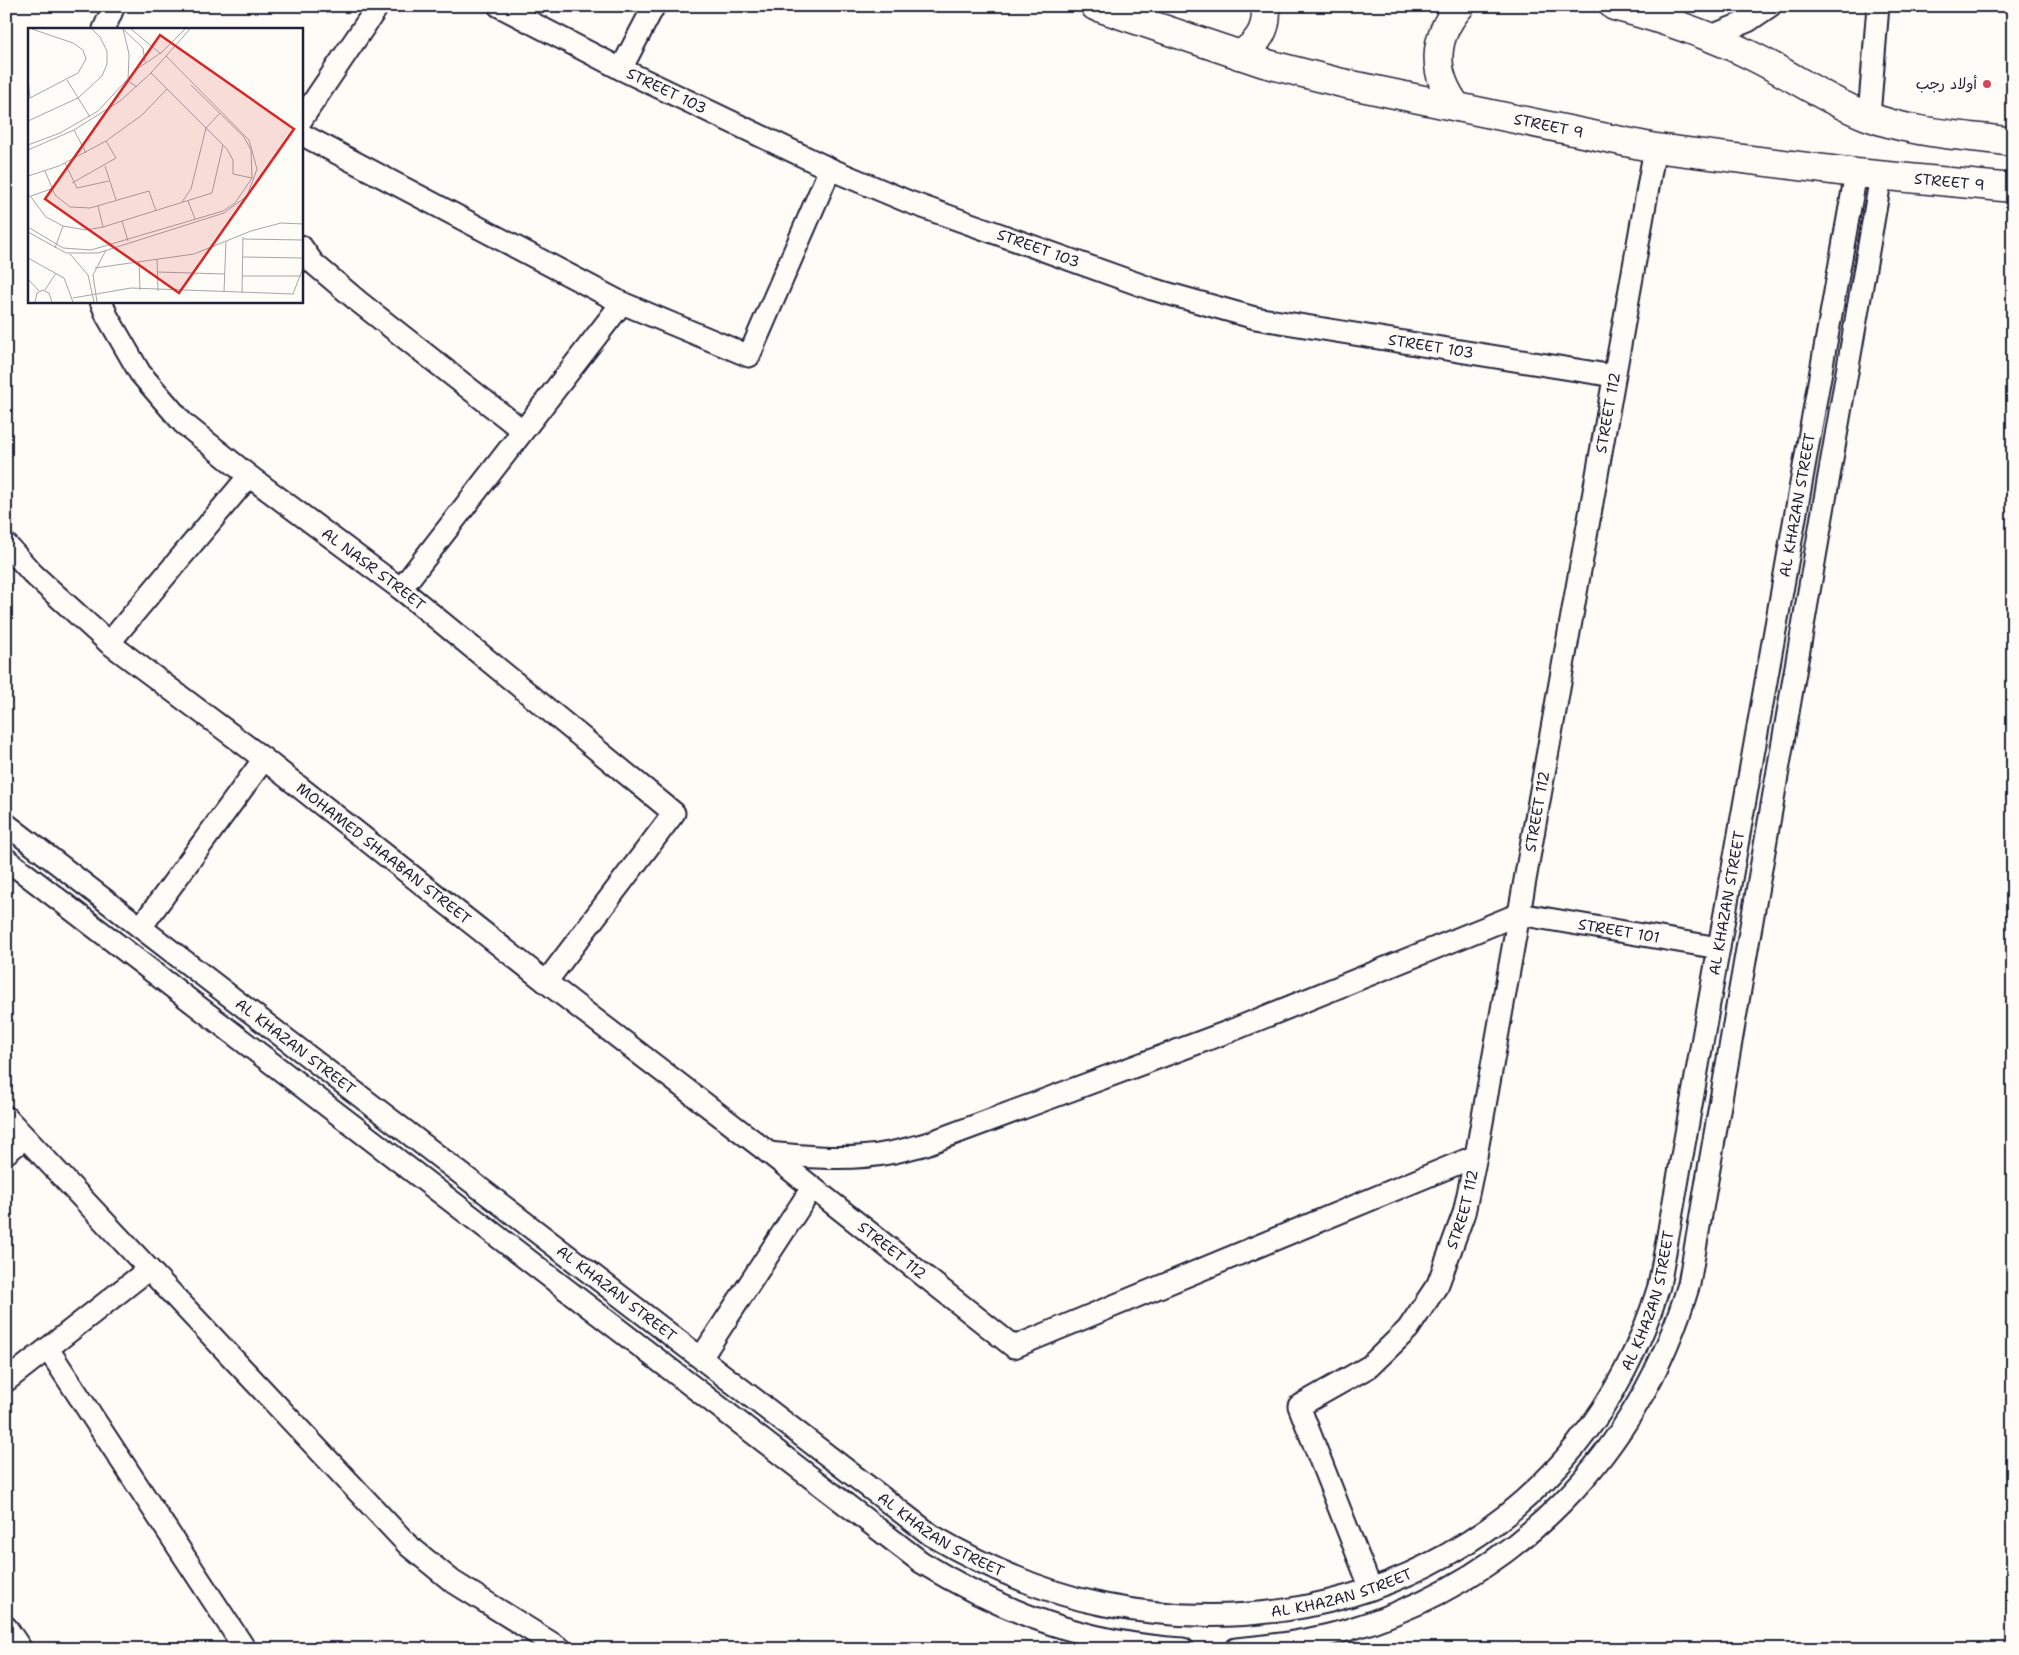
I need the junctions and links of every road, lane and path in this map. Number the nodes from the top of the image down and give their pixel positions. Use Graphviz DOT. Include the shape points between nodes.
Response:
graph roads {
  1 [pos="114,6"];
  2 [pos="378,6"];
  3 [pos="499,6"];
  4 [pos="654,6"];
  5 [pos="1095,6"];
  6 [pos="1265,6"];
  7 [pos="1460,6"];
  8 [pos="1614,6"];
  9 [pos="1770,6"];
  10 [pos="1878,6"];
  11 [pos="104,28"];
  12 [pos="1709,37"];
  13 [pos="1239,55"];
  14 [pos="621,69"];
  15 [pos="1458,108"];
  16 [pos="1869,116"];
  17 [pos="302,119"];
  18 [pos="302,135"];
  19 [pos="2013,142"];
  20 [pos="1655,148"];
  21 [pos="830,169"];
  22 [pos="1868,175"];
  23 [pos="2013,188"];
  24 [pos="302,247"];
  25 [pos="102,302"];
  26 [pos="622,303"];
  27 [pos="1614,376"];
  28 [pos="522,430"];
  29 [pos="249,476"];
  30 [pos="6,544"];
  31 [pos="401,590"];
  32 [pos="109,643"];
  33 [pos="264,759"];
  34 [pos="1741,821"];
  35 [pos="6,824"];
  36 [pos="1768,826"];
  37 [pos="6,859"];
  38 [pos="1518,914"];
  39 [pos="140,927"];
  40 [pos="1719,948"];
  41 [pos="546,982"];
  42 [pos="6,1117"];
  43 [pos="25,1138"];
  44 [pos="6,1153"];
  45 [pos="768,1153"];
  46 [pos="1476,1156"];
  47 [pos="479,1187"];
  48 [pos="812,1188"];
  49 [pos="465,1211"];
  50 [pos="149,1269"];
  51 [pos="48,1349"];
  52 [pos="701,1358"];
  53 [pos="6,1381"];
  54 [pos="1371,1589"];
  55 [pos="6,1627"];
  56 [pos="21,1649"];
  57 [pos="245,1649"];
  58 [pos="561,1649"];
  59 [pos="1183,1649"];
  60 [pos="1236,1649"];
  1 -- 11 [label="street"];
  2 -- 17 [label="street"];
  3 -- 14 [label="street, STREET 103"];
  4 -- 14 [label="street"];
  5 -- 13 [label="main road, STREET 9"];
  6 -- 13 [label="main road" via="1260,37"];
  7 -- 15 [label="main road" via="1441,38 1439,56 1444,87"];
  8 -- 12 [label="main road"];
  9 -- 12 [label="street" via="1748,21"];
  10 -- 16 [label="street"];
  12 -- 16 [label="main road" via="1755,58 1838,104"];
  13 -- 15 [label="main road, STREET 9" via="1342,83"];
  14 -- 21 [label="street, STREET 103"];
  15 -- 20 [label="main road, STREET 9"];
  16 -- 19 [label="main road" via="1916,130"];
  18 -- 26 [label="street"];
  20 -- 22 [label="main road, STREET 9"];
  20 -- 27 [label="street, STREET 112"];
  21 -- 26 [label="street" via="749,356"];
  21 -- 27 [label="street, STREET 103" via="909,202 1152,290 1255,318"];
  22 -- 23 [label="main road, STREET 9"];
  22 -- 34 [label="street, AL KHAZAN STREET"];
  22 -- 36 [label="street, AL KHAZAN STREET"];
  24 -- 28 [label="street" via="313,263 359,302"];
  25 -- 29 [label="street, AL NASR STREET" via="140,373 183,423"];
  26 -- 28 [label="street"];
  27 -- 38 [label="street, STREET 112"];
  28 -- 31 [label="street"];
  29 -- 31 [label="street, AL NASR STREET"];
  29 -- 32 [label="street"];
  30 -- 32 [label="street, MOHAMED SHAABAN STREET" via="33,574"];
  31 -- 41 [label="street, AL NASR STREET" via="674,813"];
  32 -- 33 [label="street, MOHAMED SHAABAN STREET"];
  33 -- 39 [label="street"];
  33 -- 41 [label="street, MOHAMED SHAABAN STREET"];
  34 -- 36 [label="street"];
  34 -- 40 [label="street, AL KHAZAN STREET"];
  35 -- 39 [label="street, AL KHAZAN STREET"];
  36 -- 60 [label="street, AL KHAZAN STREET" via="1689,1284 1667,1348 1636,1409 1613,1444 1576,1489 1526,1535 1471,1575 1409,1607 1343,1631"];
  37 -- 49 [label="street, AL KHAZAN STREET"];
  38 -- 40 [label="street, STREET 101"];
  38 -- 45 [label="street" via="1230,1031 926,1144 887,1154 844,1157"];
  38 -- 46 [label="street, STREET 112"];
  39 -- 47 [label="street, AL KHAZAN STREET"];
  40 -- 54 [label="street, AL KHAZAN STREET" via="1659,1286 1627,1370 1577,1445 1514,1510 1436,1561"];
  41 -- 45 [label="street, MOHAMED SHAABAN STREET"];
  42 -- 43 [label="street"];
  43 -- 44 [label="street"];
  43 -- 50 [label="street"];
  45 -- 48 [label="street, STREET 112"];
  46 -- 48 [label="street, STREET 112" via="1014,1347"];
  46 -- 54 [label="street, STREET 112" via="1464,1212 1438,1284 1408,1329 1370,1366 1299,1406"];
  47 -- 49 [label="street"];
  47 -- 52 [label="street, AL KHAZAN STREET"];
  48 -- 52 [label="street"];
  49 -- 59 [label="street, AL KHAZAN STREET" via="921,1562 952,1581 993,1602 1052,1625 1122,1642"];
  50 -- 51 [label="street"];
  50 -- 58 [label="street" via="409,1546 452,1581"];
  51 -- 53 [label="street"];
  51 -- 57 [label="street"];
  52 -- 54 [label="street, AL KHAZAN STREET" via="931,1535 998,1571 1032,1585 1105,1605 1179,1615 1217,1616 1283,1610"];
  55 -- 56 [label="street"];
}
